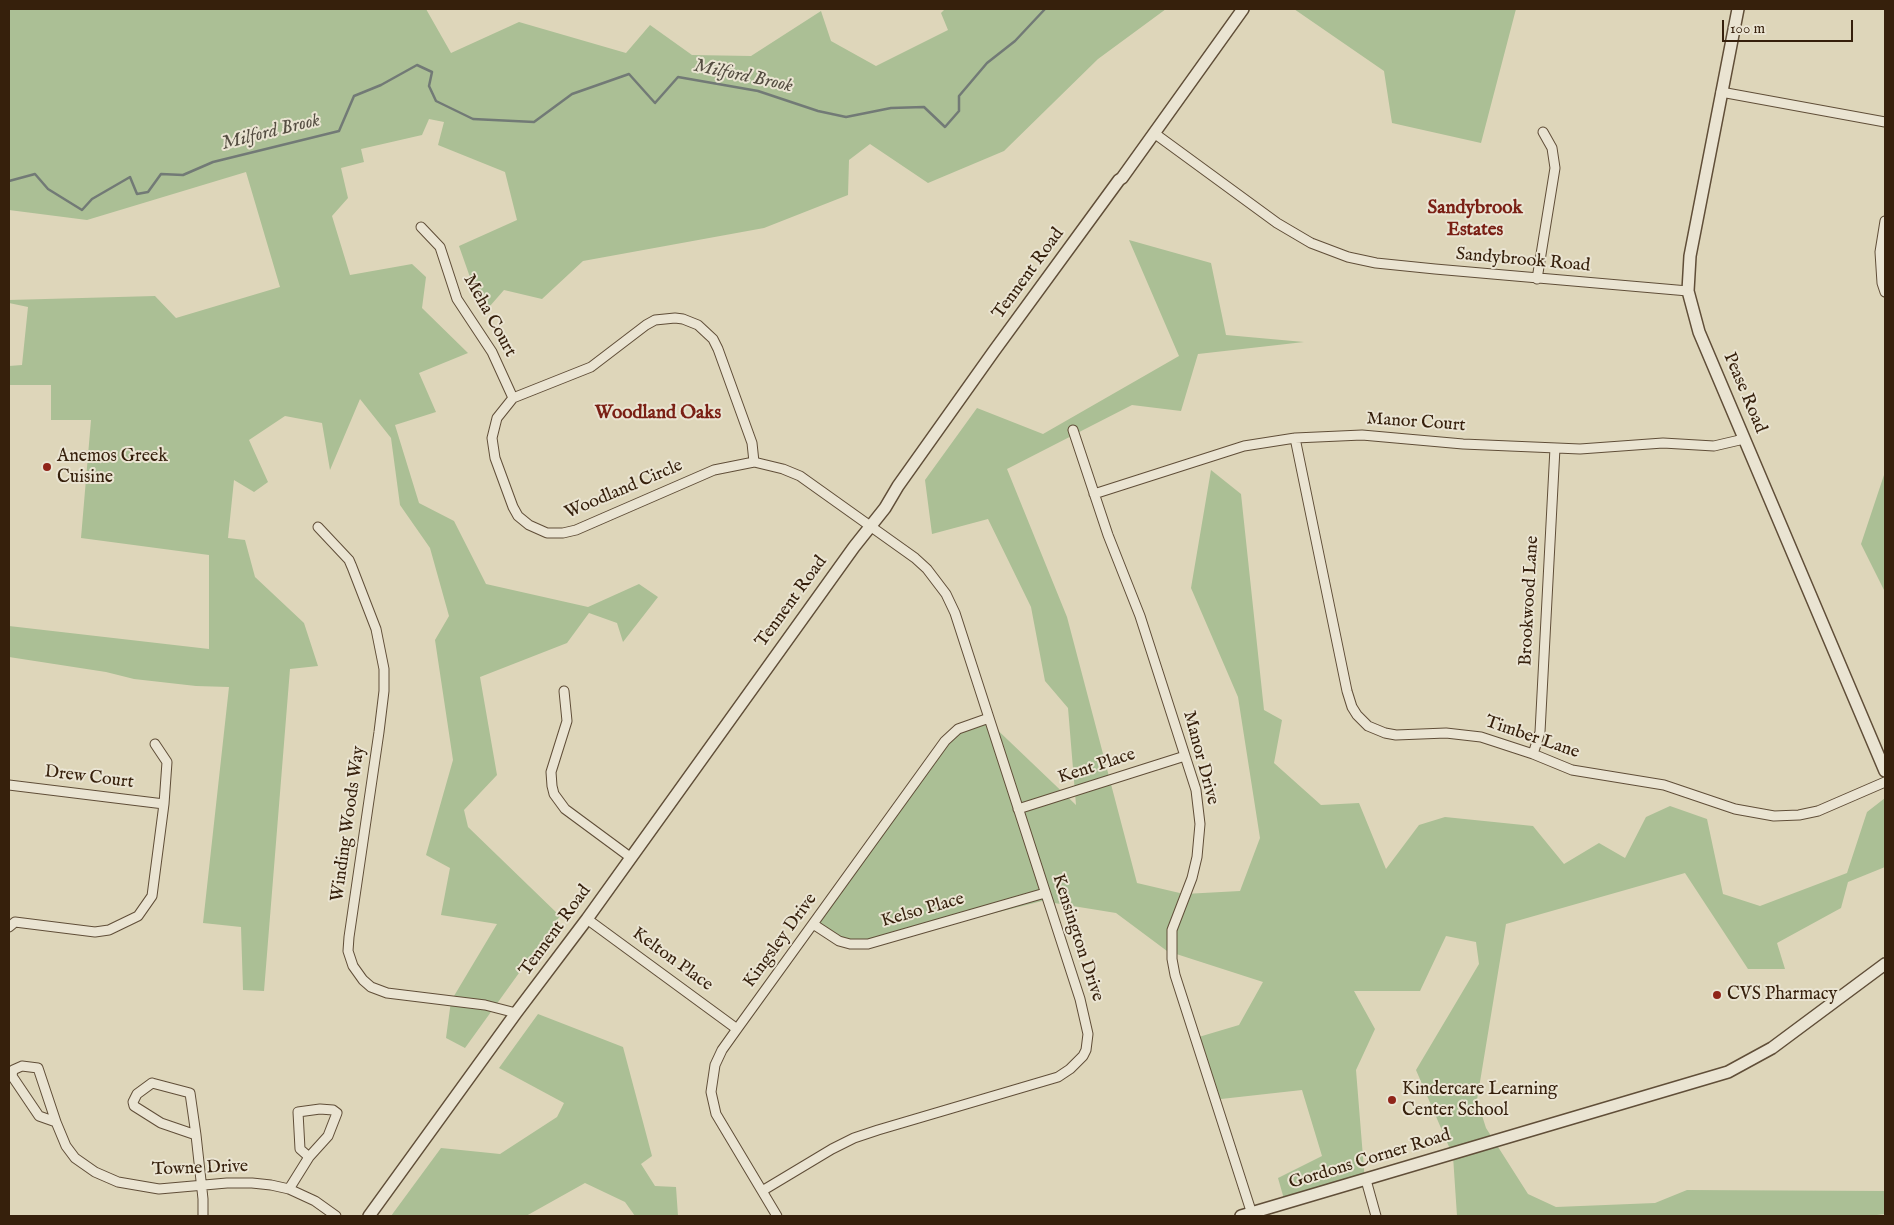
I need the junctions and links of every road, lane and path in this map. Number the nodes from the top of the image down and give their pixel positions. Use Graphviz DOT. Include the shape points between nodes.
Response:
graph roads {
  1 [pos="1243,9"];
  2 [pos="1738,9"];
  3 [pos="1721,92"];
  4 [pos="1885,122"];
  5 [pos="1543,132"];
  6 [pos="1154,133"];
  7 [pos="1885,221"];
  8 [pos="421,227"];
  9 [pos="1537,279"];
  10 [pos="1688,291"];
  11 [pos="1885,292"];
  12 [pos="512,398"];
  13 [pos="1073,430"];
  14 [pos="1295,438"];
  15 [pos="1744,439"];
  16 [pos="1555,448"];
  17 [pos="754,462"];
  18 [pos="1094,494"];
  19 [pos="871,526"];
  20 [pos="318,527"];
  21 [pos="564,691"];
  22 [pos="989,718"];
  23 [pos="155,744"];
  24 [pos="1533,754"];
  25 [pos="1185,756"];
  26 [pos="1885,771"];
  27 [pos="1885,782"];
  28 [pos="9,785"];
  29 [pos="164,804"];
  30 [pos="1018,809"];
  31 [pos="630,857"];
  32 [pos="1045,893"];
  33 [pos="587,919"];
  34 [pos="812,924"];
  35 [pos="9,927"];
  36 [pos="1885,964"];
  37 [pos="516,1013"];
  38 [pos="737,1029"];
  39 [pos="56,1122"];
  40 [pos="196,1135"];
  41 [pos="309,1158"];
  42 [pos="1366,1180"];
  43 [pos="202,1186"];
  44 [pos="289,1189"];
  45 [pos="762,1192"];
  46 [pos="1247,1215"];
  47 [pos="203,1216"];
  48 [pos="336,1216"];
  49 [pos="369,1216"];
  50 [pos="777,1216"];
  51 [pos="1376,1216"];
  1 -- 6 [label="street, Tennent Road"];
  2 -- 3 [label="street, Pease Road"];
  3 -- 4 [label="street"];
  3 -- 10 [label="street, Pease Road" via="1690,256"];
  5 -- 9 [label="street" via="1552,148 1555,168"];
  6 -- 9 [label="street, Sandybrook Road" via="1277,223 1322,248 1376,263"];
  6 -- 19 [label="street, Tennent Road"];
  7 -- 11 [label="street" via="1880,252"];
  8 -- 12 [label="street, Meha Court" via="440,247 457,299 492,352"];
  9 -- 10 [label="street, Sandybrook Road"];
  10 -- 15 [label="street, Pease Road" via="1699,332"];
  12 -- 17 [label="street" via="590,367 655,320 683,319 705,331 718,349 752,443"];
  12 -- 17 [label="street, Woodland Circle" via="493,428 492,447 518,516 547,533 576,530 714,470"];
  13 -- 18 [label="street, Manor Drive"];
  14 -- 16 [label="street, Manor Court" via="1362,435"];
  14 -- 18 [label="street, Manor Court" via="1244,446"];
  14 -- 24 [label="street, Timber Lane" via="1347,690 1357,715 1368,726 1385,733 1472,735"];
  15 -- 16 [label="street, Manor Court" via="1714,446 1663,443 1597,449"];
  15 -- 26 [label="street, Pease Road"];
  16 -- 24 [label="street, Brookwood Lane" via="1540,732"];
  17 -- 19 [label="street, Woodland Circle" via="800,476"];
  18 -- 25 [label="street, Manor Drive" via="1140,616"];
  19 -- 22 [label="street, Kensington Drive" via="915,558 943,590 954,613"];
  19 -- 31 [label="street, Tennent Road"];
  20 -- 37 [label="street, Winding Woods Way" via="352,567 376,629 384,669 379,732 348,937 353,966 367,983 387,993 485,1005"];
  21 -- 31 [label="street" via="568,721 551,772 554,794 565,809"];
  22 -- 30 [label="street, Kensington Drive"];
  22 -- 34 [label="street, Kingsley Drive" via="958,729 945,741"];
  23 -- 29 [label="street" via="167,762"];
  24 -- 27 [label="street, Timber Lane" via="1572,770 1664,785 1735,809 1774,816 1818,811"];
  25 -- 30 [label="street, Kent Place"];
  25 -- 46 [label="street, Manor Drive" via="1196,790 1199,842 1192,878 1172,930 1172,959"];
  28 -- 29 [label="street, Drew Court"];
  29 -- 35 [label="street" via="152,896 138,916 109,930 95,932 15,922"];
  30 -- 32 [label="street, Kensington Drive"];
  31 -- 33 [label="street, Tennent Road"];
  32 -- 34 [label="street, Kelso Place" via="868,944 839,941"];
  32 -- 45 [label="street, Kensington Drive" via="1086,1019 1086,1050 1078,1063 1053,1079 854,1138"];
  33 -- 37 [label="street, Tennent Road"];
  33 -- 38 [label="street, Kelton Place"];
  34 -- 38 [label="street, Kingsley Drive"];
  36 -- 42 [label="street, Gordons Corner Road" via="1772,1048 1728,1072"];
  37 -- 49 [label="street, Tennent Road"];
  38 -- 45 [label="street, Kingsley Drive" via="715,1065 711,1083 712,1103"];
  39 -- 39 [label="street, Towne Drive" via="39,1116 12,1076 13,1070 22,1066 38,1068"];
  39 -- 43 [label="street, Towne Drive" via="75,1158 106,1178 159,1189"];
  40 -- 40 [label="street" via="161,1123 134,1106 135,1097 155,1082 190,1093"];
  40 -- 43 [label="street"];
  41 -- 41 [label="street" via="300,1149 298,1112 336,1111 328,1136"];
  41 -- 44 [label="street"];
  42 -- 46 [label="street, Gordons Corner Road"];
  42 -- 51 [label="street"];
  43 -- 44 [label="street, Towne Drive" via="252,1183"];
  43 -- 47 [label="street"];
  44 -- 48 [label="street, Towne Drive"];
  45 -- 50 [label="street, Kingsley Drive"];
}
